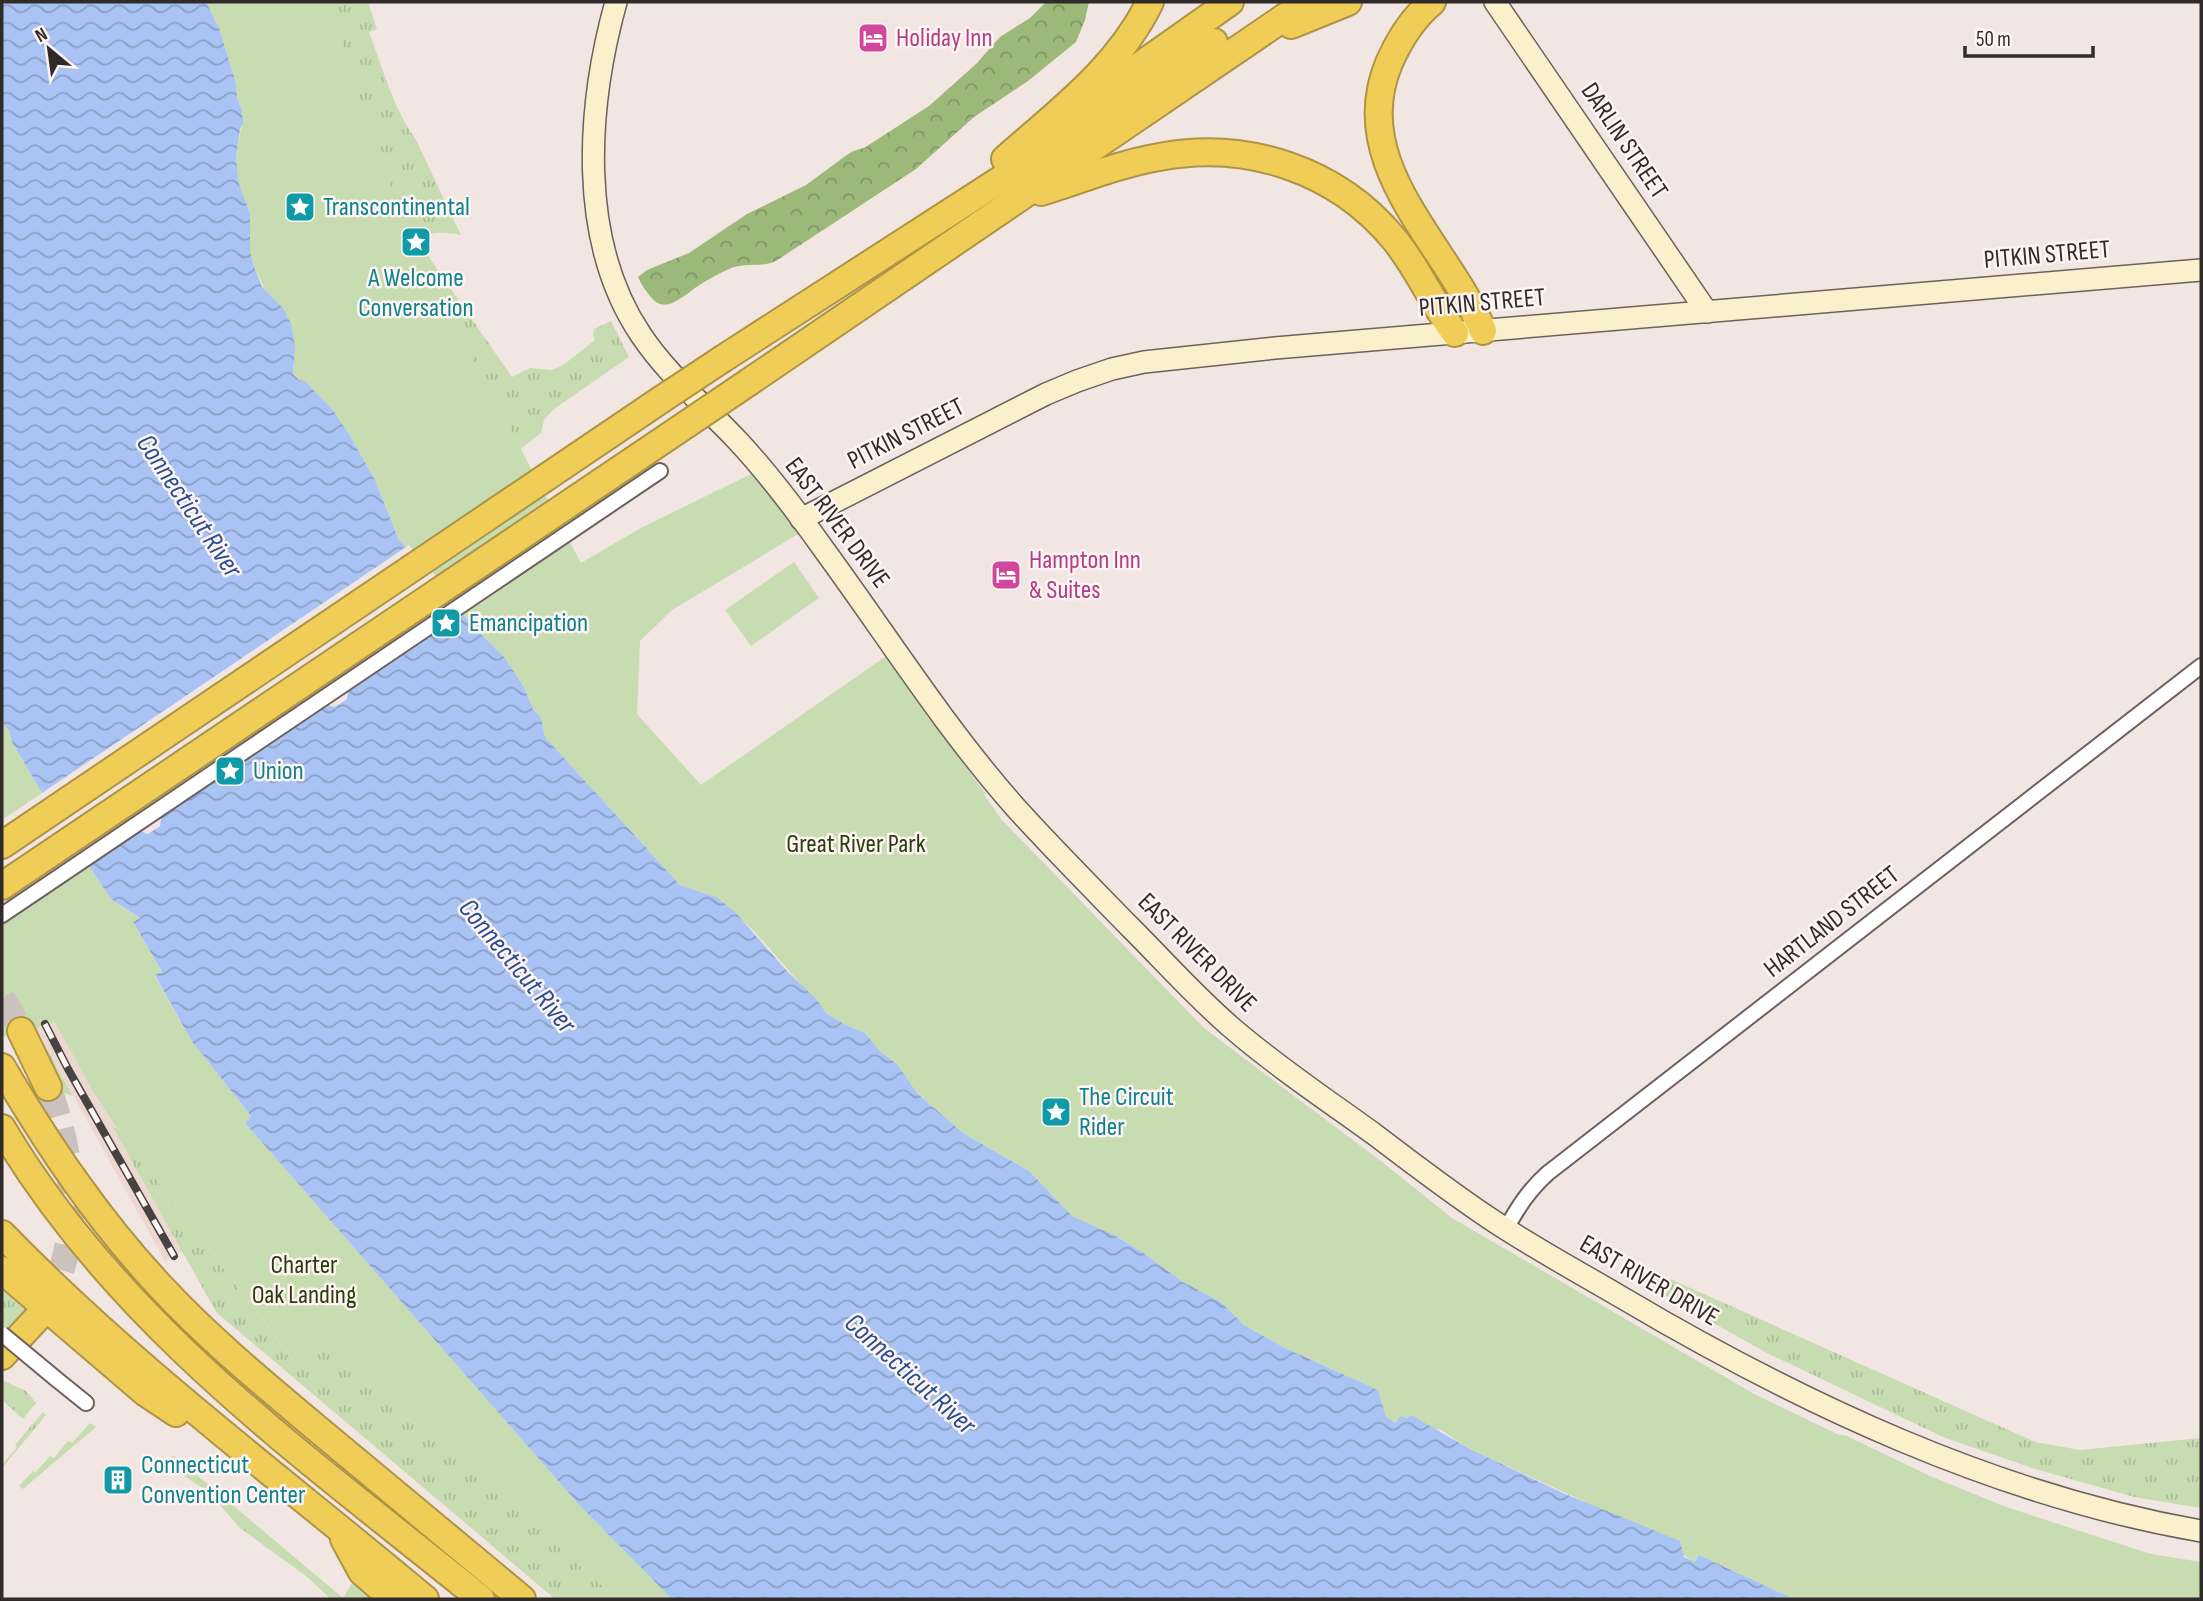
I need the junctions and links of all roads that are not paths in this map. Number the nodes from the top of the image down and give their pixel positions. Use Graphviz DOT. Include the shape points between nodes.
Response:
graph roads {
  1 [pos="616,2"];
  2 [pos="1150,2"];
  3 [pos="1230,2"];
  4 [pos="1277,2"];
  5 [pos="1307,2"];
  6 [pos="1348,2"];
  7 [pos="1432,2"];
  8 [pos="1495,2"];
  9 [pos="1244,43"];
  10 [pos="1005,159"];
  11 [pos="1016,199"];
  12 [pos="2201,270"];
  13 [pos="1707,312"];
  14 [pos="1483,331"];
  15 [pos="1455,333"];
  16 [pos="724,358"];
  17 [pos="660,471"];
  18 [pos="801,519"];
  19 [pos="2201,666"];
  20 [pos="2,845"];
  21 [pos="2,886"];
  22 [pos="2,915"];
  23 [pos="21,1031"];
  24 [pos="2,1067"];
  25 [pos="48,1087"];
  26 [pos="2,1128"];
  27 [pos="2,1150"];
  28 [pos="62,1218"];
  29 [pos="1506,1229"];
  30 [pos="2,1234"];
  31 [pos="2,1270"];
  32 [pos="38,1316"];
  33 [pos="2,1334"];
  34 [pos="2,1356"];
  35 [pos="86,1404"];
  36 [pos="213,1427"];
  37 [pos="336,1525"];
  38 [pos="2201,1531"];
  39 [pos="393,1599"];
  40 [pos="425,1599"];
  41 [pos="481,1599"];
  42 [pos="522,1599"];
  1 -- 18 [label="street, EAST RIVER DRIVE" via="602,68 594,148 598,223 611,274 627,312 649,346 744,447"];
  2 -- 10 [label="highway" via="1108,65"];
  3 -- 10 [label="highway"];
  4 -- 16 [label="highway"];
  5 -- 9 [label="highway"];
  6 -- 9 [label="highway"];
  7 -- 14 [label="highway" via="1409,27 1386,71 1379,100 1380,136 1405,201"];
  8 -- 13 [label="street, DARLIN STREET"];
  9 -- 11 [label="highway"];
  10 -- 16 [label="highway" via="838,272"];
  11 -- 15 [label="highway" via="1161,156 1232,153 1280,162 1333,186 1376,219 1411,262"];
  11 -- 21 [label="highway, bridge"];
  12 -- 13 [label="street, PITKIN STREET"];
  13 -- 14 [label="street, PITKIN STREET"];
  14 -- 15 [label="street, PITKIN STREET"];
  15 -- 18 [label="street, PITKIN STREET" via="1178,358 1112,369 1046,394"];
  16 -- 20 [label="highway, bridge"];
  17 -- 22 [label="street"];
  18 -- 29 [label="street, EAST RIVER DRIVE" via="1004,794 1200,998 1260,1051"];
  19 -- 29 [label="street, HARTLAND STREET" via="1548,1173 1523,1199"];
  23 -- 25 [label="highway"];
  24 -- 42 [label="highway" via="80,1189 182,1309"];
  26 -- 28 [label="highway"];
  27 -- 28 [label="highway"];
  28 -- 41 [label="highway" via="118,1285 191,1359"];
  29 -- 38 [label="street, EAST RIVER DRIVE" via="1728,1359 1864,1424 2054,1494"];
  30 -- 36 [label="highway" via="89,1319"];
  31 -- 36 [label="highway" via="146,1393 187,1419"];
  32 -- 34 [label="highway"];
  33 -- 35 [label="street, bridge"];
  36 -- 37 [label="highway"];
  37 -- 39 [label="highway" via="362,1572"];
  37 -- 40 [label="highway"];
}
